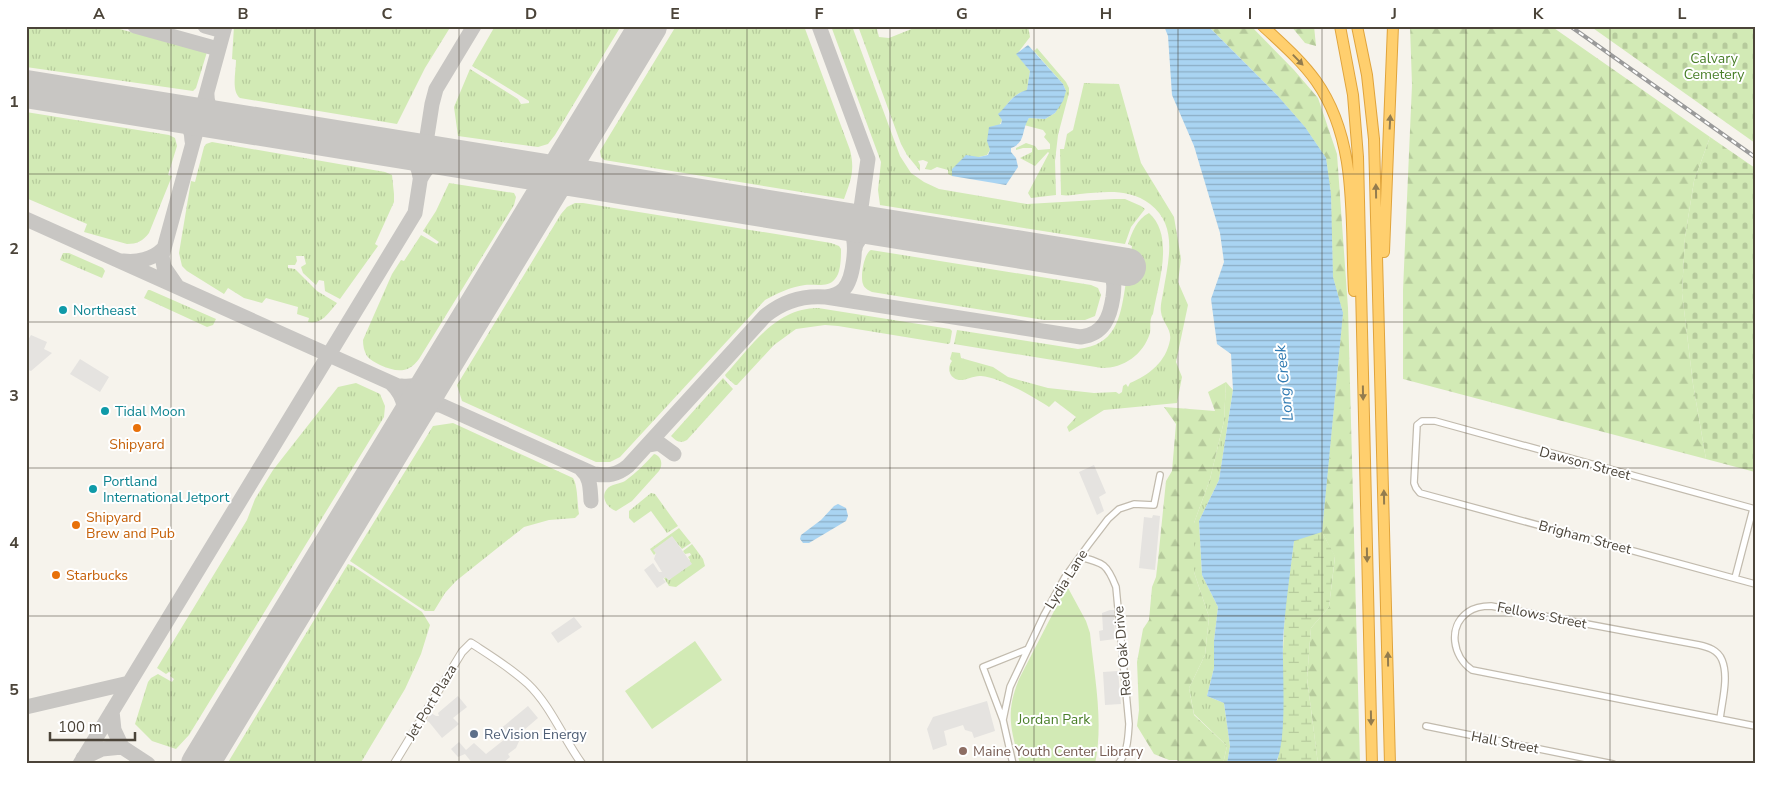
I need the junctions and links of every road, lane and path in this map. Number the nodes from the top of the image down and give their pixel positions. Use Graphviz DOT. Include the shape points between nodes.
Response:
graph roads {
  1 [pos="1263,26"];
  2 [pos="1340,26"];
  3 [pos="1357,26"];
  4 [pos="1393,26"];
  5 [pos="1362,344"];
  6 [pos="1381,380"];
  7 [pos="1160,475"];
  8 [pos="1416,488"];
  9 [pos="1754,509"];
  10 [pos="1080,557"];
  11 [pos="1735,578"];
  12 [pos="1755,584"];
  13 [pos="1028,649"];
  14 [pos="1720,719"];
  15 [pos="1003,720"];
  16 [pos="1426,726"];
  17 [pos="1755,726"];
  18 [pos="1390,763"];
  19 [pos="394,764"];
  20 [pos="582,764"];
  21 [pos="1013,764"];
  22 [pos="1118,764"];
  23 [pos="1372,764"];
  24 [pos="1613,764"];
  1 -- 5 [label="highway, one-way" via="1316,80 1340,129 1348,164 1355,305"];
  2 -- 5 [label="highway" via="1357,136"];
  6 -- 3 [label="highway, one-way" via="1374,139 1368,82"];
  6 -- 4 [label="highway, one-way"];
  5 -- 23 [label="highway, one-way"];
  18 -- 6 [label="highway, one-way"];
  7 -- 10 [label="street, Lydia Lane" via="1154,505 1134,504 1119,509"];
  8 -- 9 [label="street, Dawson Street" via="1417,425 1422,421 1434,421"];
  8 -- 11 [label="street, Brigham Street" via="1420,493"];
  9 -- 11 [label="street"];
  10 -- 13 [label="street, Lydia Lane"];
  10 -- 22 [label="street, Red Oak Drive" via="1107,567 1116,587 1129,724 1128,741"];
  11 -- 12 [label="street, Brigham Street"];
  13 -- 15 [label="street, Lydia Lane" via="1010,687"];
  13 -- 15 [label="street" via="983,667"];
  14 -- 14 [label="street, Fellows Street" via="1479,672 1466,666 1458,656 1456,629 1468,612 1491,606 1706,647 1722,660 1724,676"];
  14 -- 17 [label="street, Fellows Street"];
  15 -- 21 [label="street"];
  16 -- 24 [label="street, Hall Street"];
  19 -- 20 [label="street, Jet Port Plaza" via="462,652 471,644 528,684"];
}
